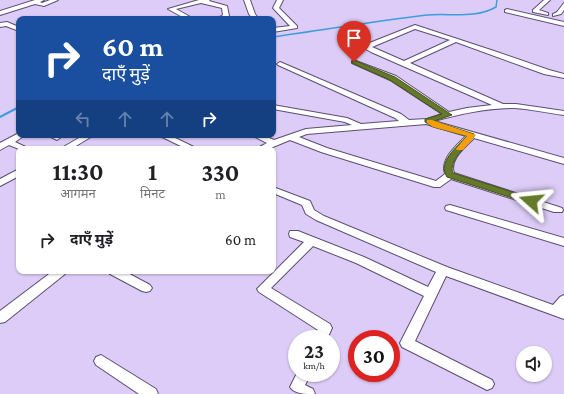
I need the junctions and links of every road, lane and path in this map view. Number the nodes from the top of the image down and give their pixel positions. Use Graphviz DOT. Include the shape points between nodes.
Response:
graph roads {
  1 [pos="55,0"];
  2 [pos="177,0"];
  3 [pos="247,0"];
  4 [pos="280,0"];
  5 [pos="546,0"];
  6 [pos="39,1"];
  7 [pos="204,1"];
  8 [pos="187,4"];
  9 [pos="564,5"];
  10 [pos="507,11"];
  11 [pos="0,13"];
  12 [pos="555,15"];
  13 [pos="184,16"];
  14 [pos="226,16"];
  15 [pos="254,16"];
  16 [pos="564,17"];
  17 [pos="2,23"];
  18 [pos="564,24"];
  19 [pos="16,28"];
  20 [pos="276,30"];
  21 [pos="357,39"];
  22 [pos="456,40"];
  23 [pos="366,47"];
  24 [pos="354,62"];
  25 [pos="404,63"];
  26 [pos="280,64"];
  27 [pos="564,76"];
  28 [pos="503,106"];
  29 [pos="276,108"];
  30 [pos="564,113"];
  31 [pos="448,115"];
  32 [pos="428,121"];
  33 [pos="407,123"];
  34 [pos="359,127"];
  35 [pos="472,135"];
  36 [pos="291,137"];
  37 [pos="16,138"];
  38 [pos="84,138"];
  39 [pos="169,138"];
  40 [pos="262,138"];
  41 [pos="274,143"];
  42 [pos="4,144"];
  43 [pos="70,146"];
  44 [pos="187,146"];
  45 [pos="267,146"];
  46 [pos="16,147"];
  47 [pos="564,161"];
  48 [pos="16,174"];
  49 [pos="450,175"];
  50 [pos="0,183"];
  51 [pos="276,191"];
  52 [pos="450,208"];
  53 [pos="558,210"];
  54 [pos="294,234"];
  55 [pos="311,241"];
  56 [pos="564,242"];
  57 [pos="443,270"];
  58 [pos="57,274"];
  59 [pos="120,274"];
  60 [pos="146,288"];
  61 [pos="431,294"];
  62 [pos="564,300"];
  63 [pos="560,312"];
  64 [pos="0,318"];
  65 [pos="324,330"];
  66 [pos="101,361"];
  67 [pos="300,382"];
  68 [pos="487,384"];
  69 [pos="151,394"];
  70 [pos="308,394"];
  1 -- 6 [label="street" via="42,4"];
  2 -- 8 [label="street"];
  3 -- 15 [label="street"];
  4 -- 20 [label="street" via="276,8 295,27"];
  5 -- 12 [label="street" via="535,11"];
  6 -- 11 [label="street"];
  7 -- 8 [label="street"];
  7 -- 14 [label="street" via="226,7"];
  8 -- 13 [label="street" via="171,9"];
  9 -- 12 [label="street"];
  10 -- 18 [label="street"];
  12 -- 16 [label="street"];
  17 -- 19 [label="street"];
  21 -- 23 [label="street"];
  22 -- 23 [label="street" via="415,26"];
  22 -- 25 [label="street"];
  22 -- 27 [label="street"];
  23 -- 25 [label="street"];
  24 -- 31 [label="street" via="393,78"];
  25 -- 28 [label="street"];
  26 -- 33 [label="street" via="398,116"];
  28 -- 30 [label="street"];
  28 -- 31 [label="street"];
  29 -- 34 [label="street" via="347,120"];
  31 -- 32 [label="street"];
  32 -- 33 [label="street"];
  32 -- 35 [label="street"];
  33 -- 34 [label="street"];
  34 -- 36 [label="street" via="306,132"];
  35 -- 47 [label="street"];
  35 -- 49 [label="street" via="449,162"];
  36 -- 41 [label="street"];
  36 -- 49 [label="street" via="436,185"];
  37 -- 42 [label="street"];
  38 -- 43 [label="street"];
  39 -- 44 [label="street"];
  40 -- 41 [label="street"];
  41 -- 45 [label="street"];
  42 -- 46 [label="street"];
  48 -- 50 [label="street"];
  49 -- 53 [label="street"];
  51 -- 57 [label="street" via="306,203 310,212 320,218"];
  52 -- 56 [label="street"];
  54 -- 55 [label="street"];
  55 -- 61 [label="street" via="360,260"];
  55 -- 65 [label="street" via="263,288 325,328"];
  57 -- 61 [label="street"];
  57 -- 63 [label="street"];
  58 -- 64 [label="street"];
  59 -- 60 [label="street"];
  61 -- 68 [label="street" via="407,343"];
  62 -- 63 [label="street"];
  66 -- 69 [label="street"];
  67 -- 70 [label="street" via="297,387"];
}
